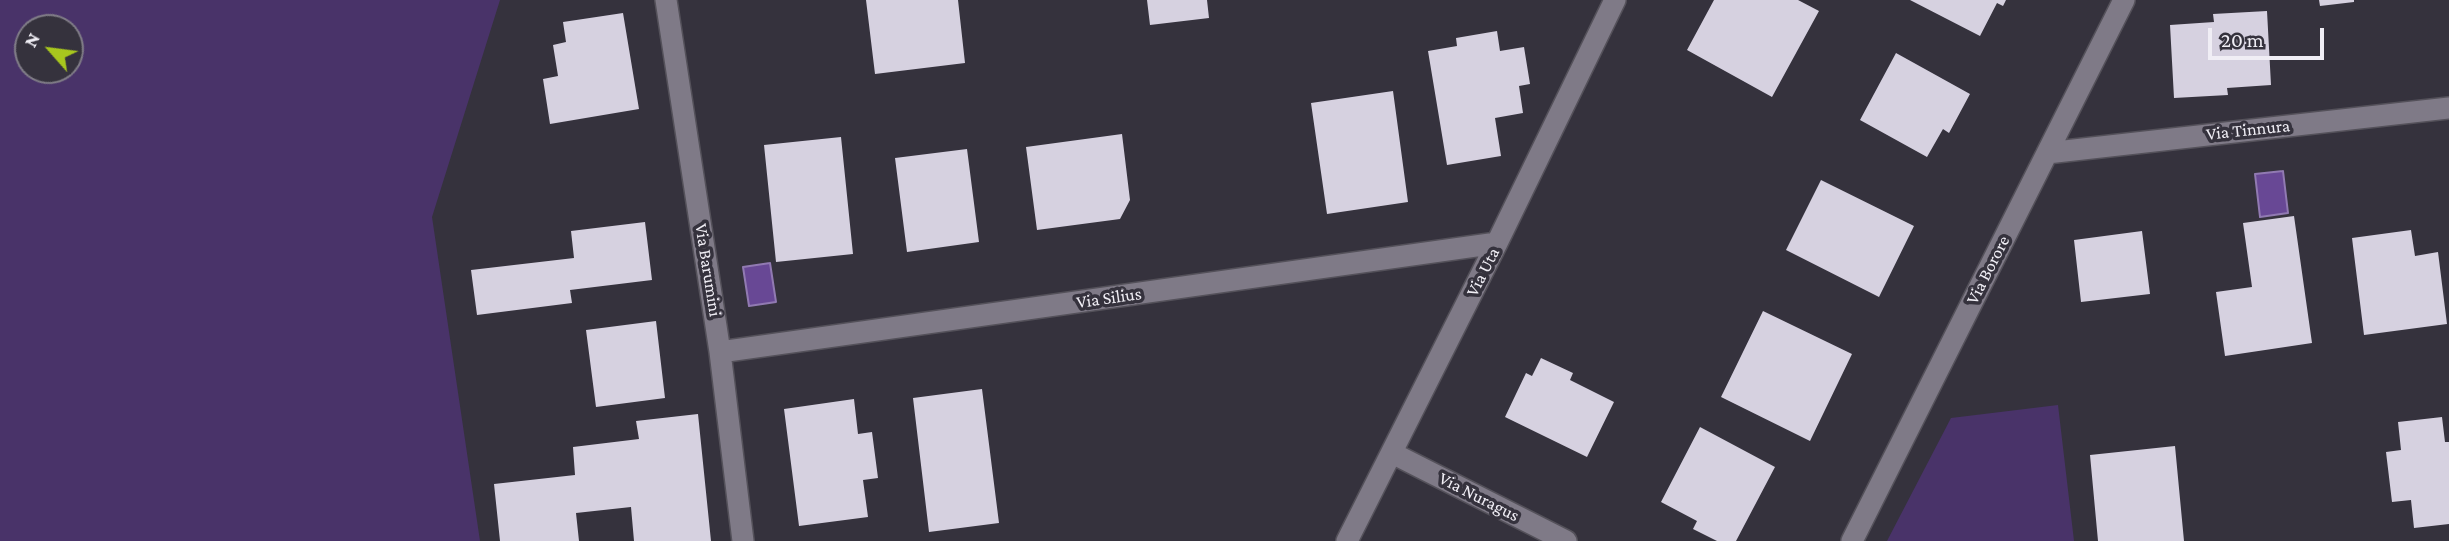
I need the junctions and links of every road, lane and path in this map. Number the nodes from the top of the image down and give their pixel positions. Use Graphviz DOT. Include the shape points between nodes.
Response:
graph roads {
  1 [pos="666,0"];
  2 [pos="1615,0"];
  3 [pos="2124,0"];
  4 [pos="2449,108"];
  5 [pos="2047,153"];
  6 [pos="1497,243"];
  7 [pos="720,352"];
  8 [pos="1392,453"];
  9 [pos="743,541"];
  10 [pos="1347,541"];
  11 [pos="1566,541"];
  12 [pos="1852,541"];
  1 -- 7 [label="street, Via Barumini"];
  2 -- 6 [label="street, Via Uta"];
  3 -- 5 [label="street, Via Borore"];
  4 -- 5 [label="street, Via Tinnura"];
  5 -- 12 [label="street, Via Borore"];
  6 -- 7 [label="street, Via Silius"];
  6 -- 8 [label="street, Via Uta"];
  7 -- 9 [label="street, Via Barumini"];
  8 -- 10 [label="street, Via Uta"];
  8 -- 11 [label="street, Via Nuragus"];
}
